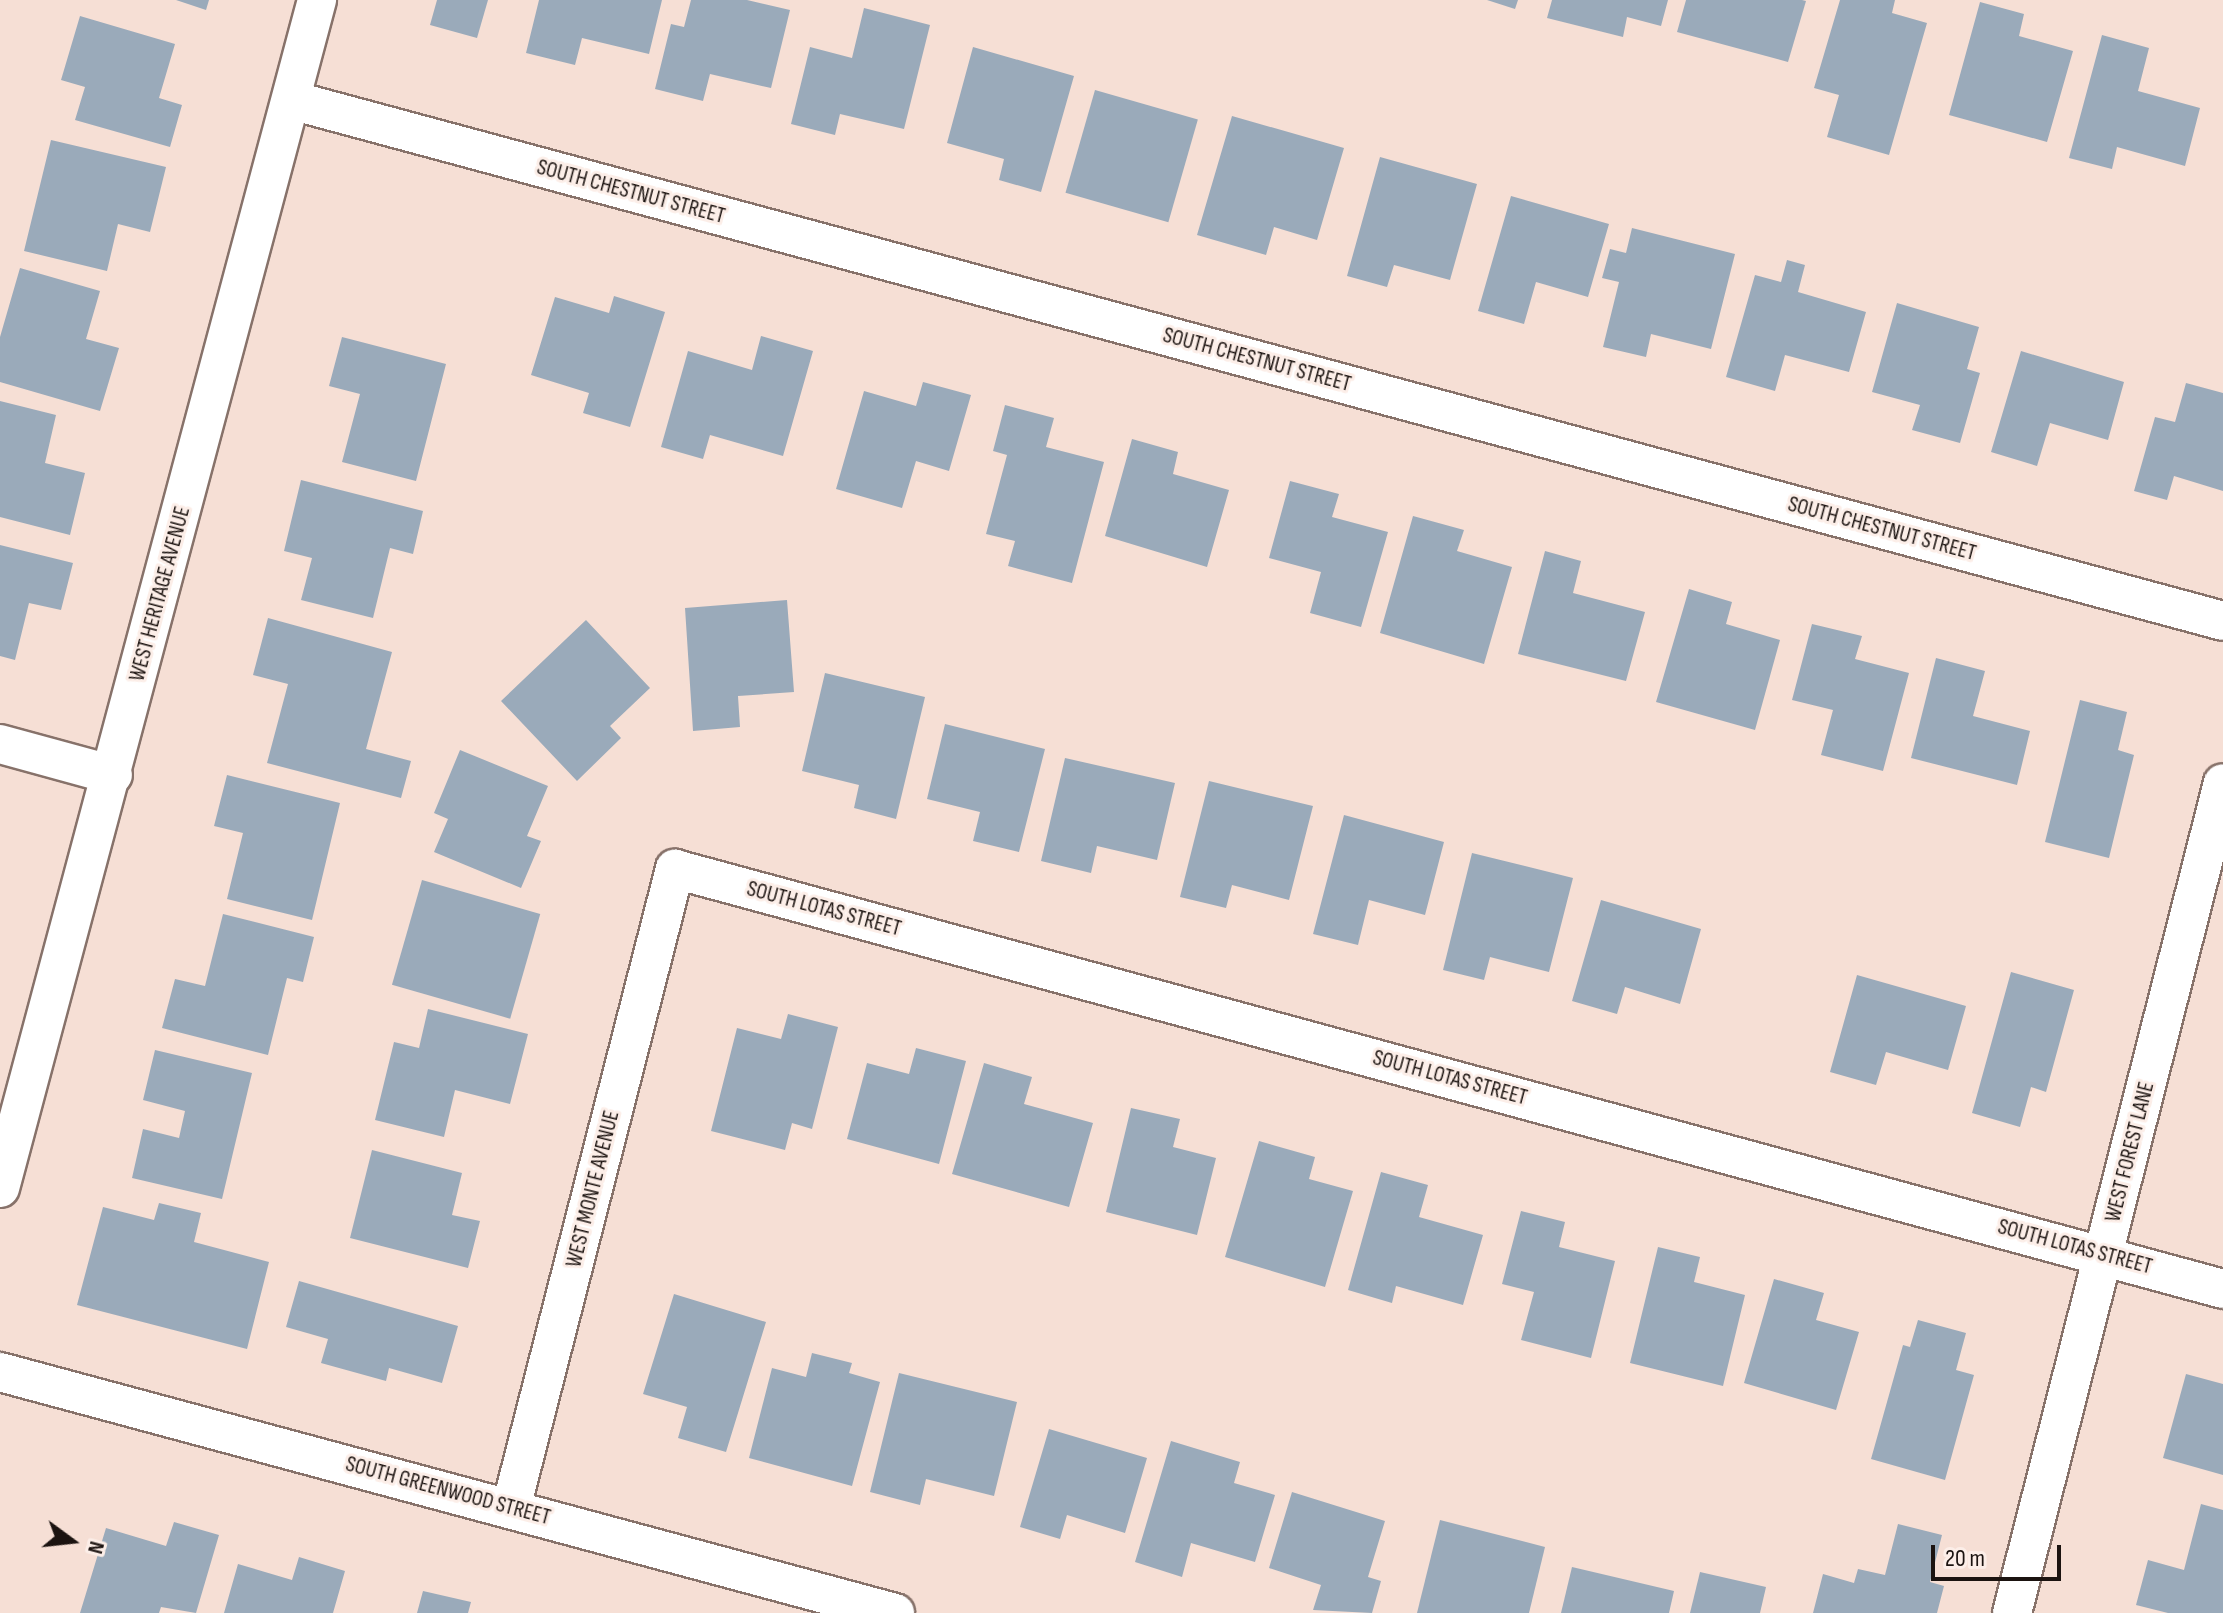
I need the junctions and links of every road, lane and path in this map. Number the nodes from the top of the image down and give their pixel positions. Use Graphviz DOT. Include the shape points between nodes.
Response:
graph roads {
  1 [pos="317,0"];
  2 [pos="291,100"];
  3 [pos="2223,621"];
  4 [pos="0,744"];
  5 [pos="113,775"];
  6 [pos="2223,783"];
  7 [pos="675,869"];
  8 [pos="0,1188"];
  9 [pos="2104,1255"];
  10 [pos="2223,1289"];
  11 [pos="0,1372"];
  12 [pos="511,1508"];
  13 [pos="895,1613"];
  14 [pos="2012,1613"];
  1 -- 2 [label="street, WEST HERITAGE AVENUE"];
  2 -- 3 [label="street, SOUTH CHESTNUT STREET"];
  2 -- 5 [label="street, WEST HERITAGE AVENUE"];
  4 -- 5 [label="street"];
  5 -- 8 [label="street, WEST HERITAGE AVENUE"];
  6 -- 9 [label="street, WEST FOREST LANE"];
  7 -- 9 [label="street, SOUTH LOTAS STREET"];
  7 -- 12 [label="street, WEST MONTE AVENUE"];
  9 -- 10 [label="street, SOUTH LOTAS STREET"];
  9 -- 14 [label="street, WEST FOREST LANE"];
  11 -- 12 [label="street, SOUTH GREENWOOD STREET"];
  12 -- 13 [label="street, SOUTH GREENWOOD STREET"];
}
